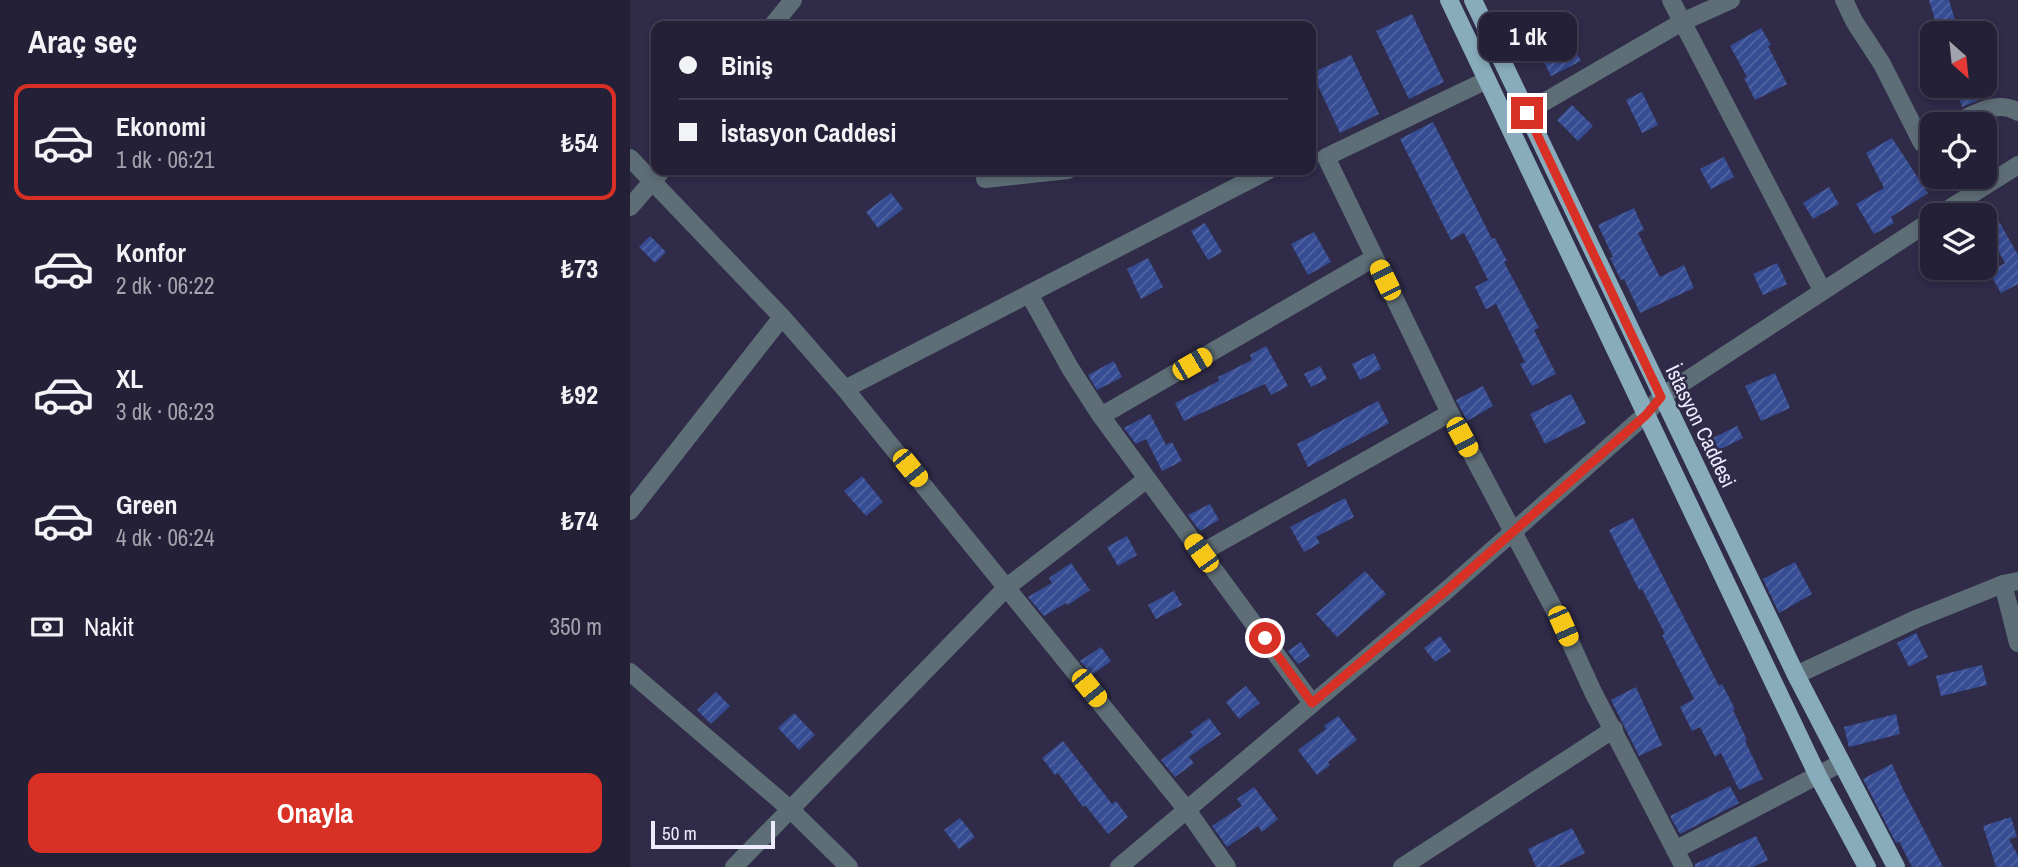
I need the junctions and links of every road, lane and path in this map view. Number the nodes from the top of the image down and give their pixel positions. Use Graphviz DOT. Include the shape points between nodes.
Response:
graph roads {
  1 [pos="793,0"];
  2 [pos="1449,0"];
  3 [pos="1473,0"];
  4 [pos="1671,0"];
  5 [pos="1731,0"];
  6 [pos="1844,0"];
  7 [pos="776,21"];
  8 [pos="1682,22"];
  9 [pos="1487,80"];
  10 [pos="1978,112"];
  11 [pos="2018,112"];
  12 [pos="1527,113"];
  13 [pos="1920,138"];
  14 [pos="630,158"];
  15 [pos="1319,158"];
  16 [pos="2018,165"];
  17 [pos="651,172"];
  18 [pos="1022,175"];
  19 [pos="1259,175"];
  20 [pos="657,176"];
  21 [pos="985,179"];
  22 [pos="1958,203"];
  23 [pos="630,207"];
  24 [pos="1920,228"];
  25 [pos="1374,258"];
  26 [pos="1822,290"];
  27 [pos="1029,294"];
  28 [pos="782,317"];
  29 [pos="845,389"];
  30 [pos="1661,397"];
  31 [pos="1450,413"];
  32 [pos="1646,415"];
  33 [pos="1101,416"];
  34 [pos="1147,479"];
  35 [pos="630,511"];
  36 [pos="1512,533"];
  37 [pos="1201,553"];
  38 [pos="2010,583"];
  39 [pos="1007,587"];
  40 [pos="2018,643"];
  41 [pos="630,672"];
  42 [pos="1796,675"];
  43 [pos="1312,703"];
  44 [pos="1614,729"];
  45 [pos="1841,763"];
  46 [pos="1818,776"];
  47 [pos="790,809"];
  48 [pos="1187,810"];
  49 [pos="1675,850"];
  50 [pos="734,867"];
  51 [pos="849,867"];
  52 [pos="1119,867"];
  53 [pos="1227,867"];
  54 [pos="1402,867"];
  55 [pos="1684,867"];
  56 [pos="1867,867"];
  57 [pos="1896,867"];
  1 -- 7 [label="street"];
  2 -- 9 [label="main road"];
  3 -- 12 [label="main road, İstasyon Caddesi"];
  4 -- 8 [label="street"];
  5 -- 8 [label="street"];
  6 -- 13 [label="street"];
  8 -- 12 [label="street"];
  8 -- 26 [label="street"];
  9 -- 15 [label="street"];
  9 -- 32 [label="main road"];
  10 -- 11 [label="street" via="2011,107"];
  12 -- 30 [label="main road, İstasyon Caddesi"];
  14 -- 17 [label="street"];
  15 -- 25 [label="street"];
  16 -- 22 [label="street"];
  18 -- 21 [label="street"];
  19 -- 27 [label="street"];
  20 -- 23 [label="street"];
  20 -- 28 [label="street"];
  24 -- 26 [label="street"];
  25 -- 31 [label="street"];
  25 -- 33 [label="street"];
  26 -- 30 [label="street"];
  27 -- 29 [label="street"];
  27 -- 33 [label="street"];
  28 -- 29 [label="street"];
  28 -- 35 [label="street"];
  29 -- 39 [label="street"];
  30 -- 32 [label="street"];
  30 -- 42 [label="main road, İstasyon Caddesi"];
  31 -- 36 [label="street"];
  31 -- 37 [label="street"];
  32 -- 36 [label="street"];
  32 -- 46 [label="main road"];
  33 -- 34 [label="street"];
  34 -- 37 [label="street"];
  34 -- 39 [label="street"];
  36 -- 43 [label="street"];
  36 -- 44 [label="street"];
  37 -- 43 [label="street"];
  38 -- 40 [label="street"];
  38 -- 42 [label="street" via="1916,619"];
  39 -- 47 [label="street"];
  39 -- 48 [label="street"];
  41 -- 47 [label="street"];
  42 -- 45 [label="main road, İstasyon Caddesi"];
  43 -- 48 [label="street"];
  44 -- 49 [label="street"];
  44 -- 54 [label="street"];
  45 -- 46 [label="street"];
  45 -- 57 [label="main road, İstasyon Caddesi"];
  46 -- 49 [label="street"];
  46 -- 56 [label="main road"];
  47 -- 50 [label="street"];
  47 -- 51 [label="street"];
  48 -- 52 [label="street"];
  48 -- 53 [label="street"];
  49 -- 55 [label="street"];
}
